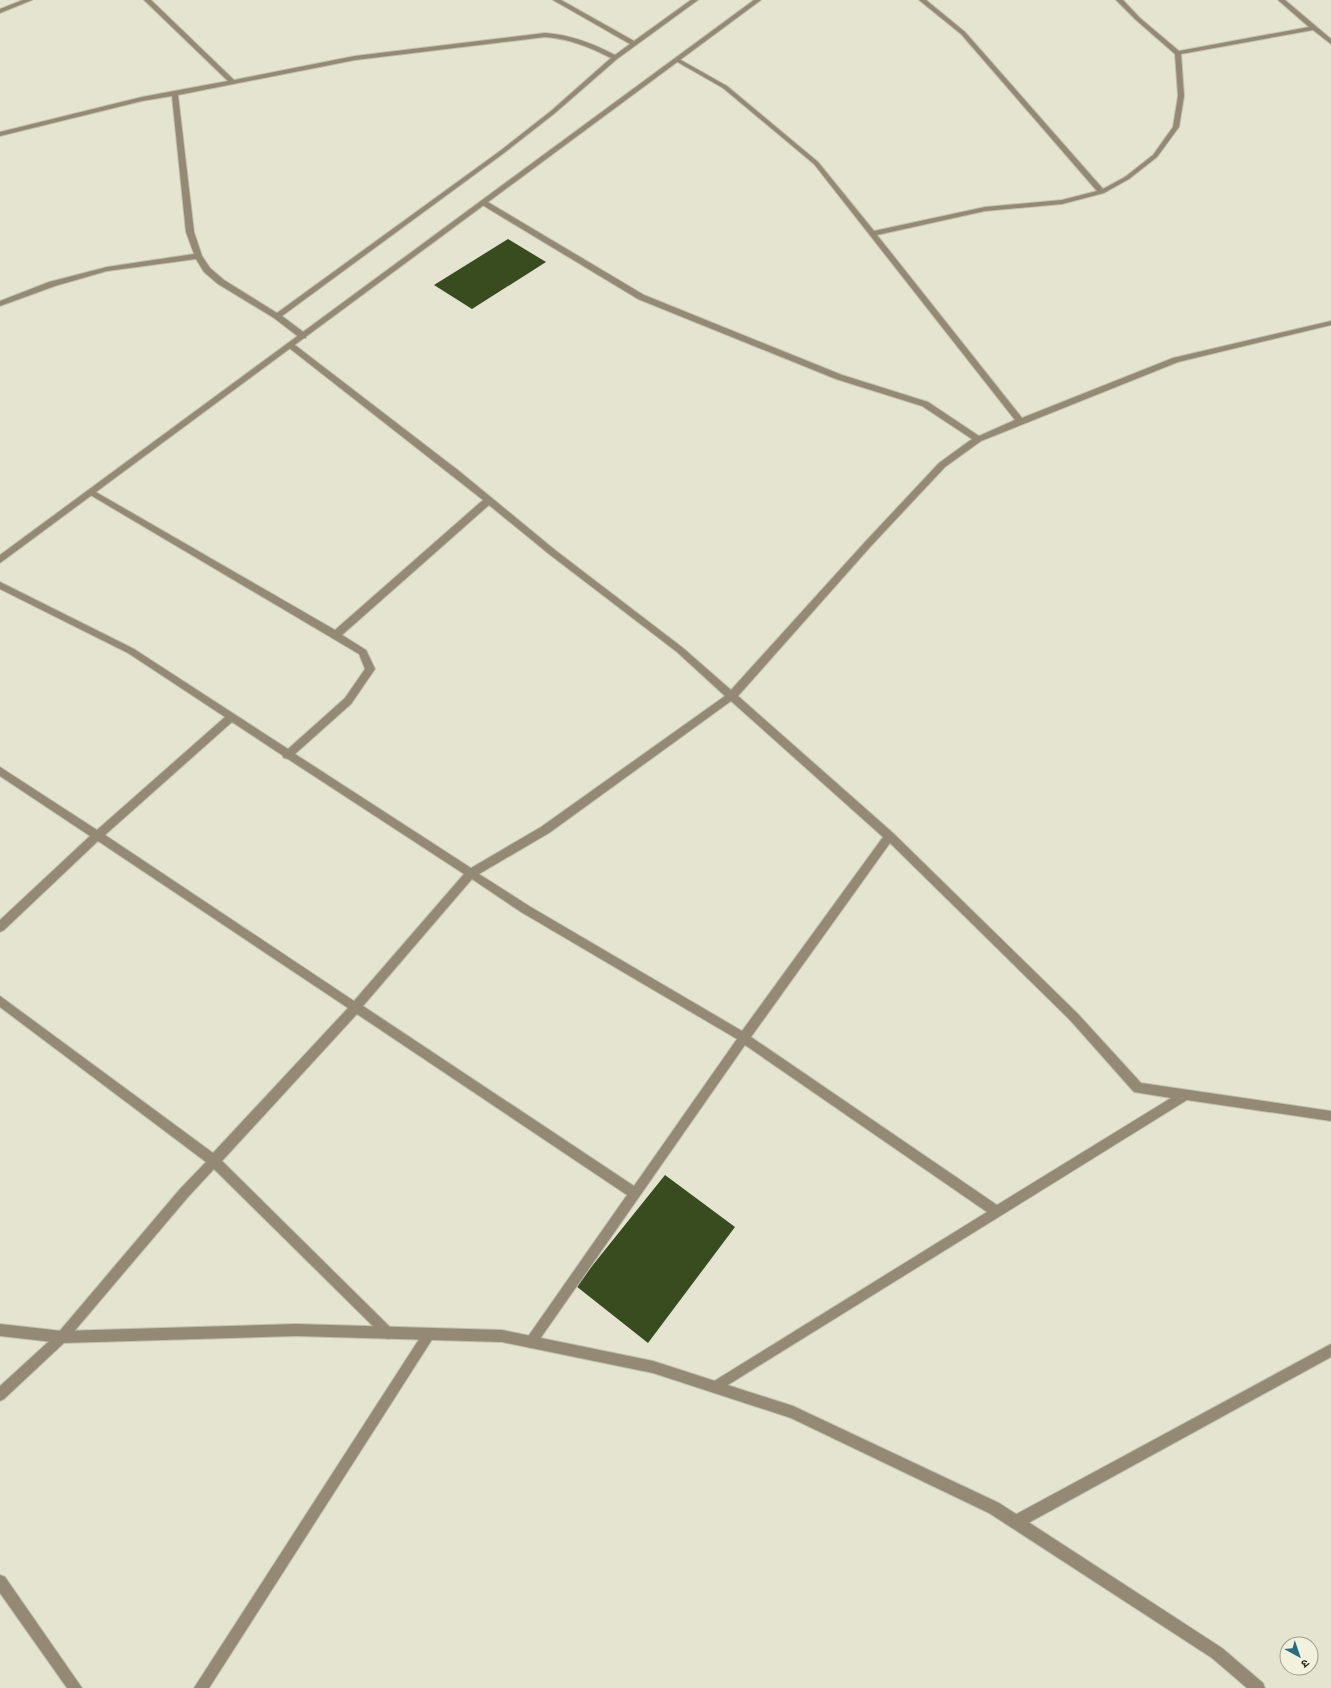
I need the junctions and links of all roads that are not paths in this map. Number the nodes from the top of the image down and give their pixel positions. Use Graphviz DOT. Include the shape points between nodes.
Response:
graph roads {
  1 [pos="29,0"];
  2 [pos="147,0"];
  3 [pos="556,0"];
  4 [pos="695,0"];
  5 [pos="758,0"];
  6 [pos="922,0"];
  7 [pos="1119,0"];
  8 [pos="1281,0"];
  9 [pos="0,11"];
  10 [pos="1314,28"];
  11 [pos="1331,42"];
  12 [pos="634,44"];
  13 [pos="1178,53"];
  14 [pos="615,58"];
  15 [pos="677,60"];
  16 [pos="232,82"];
  17 [pos="175,94"];
  18 [pos="0,134"];
  19 [pos="1102,192"];
  20 [pos="483,203"];
  21 [pos="872,234"];
  22 [pos="198,256"];
  23 [pos="0,304"];
  24 [pos="277,316"];
  25 [pos="1331,323"];
  26 [pos="303,336"];
  27 [pos="291,345"];
  28 [pos="1020,421"];
  29 [pos="978,439"];
  30 [pos="91,493"];
  31 [pos="489,500"];
  32 [pos="0,560"];
  33 [pos="0,585"];
  34 [pos="336,635"];
  35 [pos="732,696"];
  36 [pos="231,717"];
  37 [pos="287,755"];
  38 [pos="0,771"];
  39 [pos="98,835"];
  40 [pos="889,836"];
  41 [pos="470,874"];
  42 [pos="0,927"];
  43 [pos="0,1001"];
  44 [pos="355,1008"];
  45 [pos="744,1038"];
  46 [pos="1186,1095"];
  47 [pos="1331,1116"];
  48 [pos="214,1161"];
  49 [pos="635,1193"];
  50 [pos="997,1212"];
  51 [pos="0,1330"];
  52 [pos="388,1333"];
  53 [pos="429,1334"];
  54 [pos="62,1336"];
  55 [pos="531,1342"];
  56 [pos="1331,1350"];
  57 [pos="715,1387"];
  58 [pos="0,1395"];
  59 [pos="1016,1522"];
  60 [pos="0,1582"];
  61 [pos="75,1688"];
  62 [pos="201,1688"];
  63 [pos="1258,1688"];
  1 -- 9 [label="street"];
  2 -- 16 [label="street"];
  3 -- 12 [label="street"];
  4 -- 12 [label="street"];
  5 -- 15 [label="street"];
  6 -- 19 [label="street" via="963,32"];
  7 -- 13 [label="street"];
  8 -- 10 [label="street"];
  10 -- 11 [label="street"];
  10 -- 13 [label="street"];
  12 -- 14 [label="street"];
  13 -- 19 [label="street" via="1181,96 1176,127 1155,156 1127,178"];
  14 -- 16 [label="street" via="587,42 562,35 545,35 355,58"];
  14 -- 24 [label="street" via="502,152"];
  15 -- 20 [label="street"];
  15 -- 21 [label="street" via="725,87 816,163"];
  16 -- 17 [label="street"];
  17 -- 18 [label="street" via="142,99"];
  17 -- 22 [label="street" via="190,232"];
  19 -- 21 [label="street" via="1062,202 985,209"];
  20 -- 26 [label="street"];
  20 -- 29 [label="street" via="641,297 839,377 925,404"];
  21 -- 28 [label="street"];
  22 -- 23 [label="street" via="108,269 52,284"];
  22 -- 24 [label="street" via="207,270 221,282"];
  24 -- 26 [label="street"];
  25 -- 28 [label="street" via="1176,360"];
  26 -- 27 [label="street"];
  27 -- 30 [label="street"];
  27 -- 31 [label="street"];
  28 -- 29 [label="street"];
  29 -- 35 [label="street" via="942,465"];
  30 -- 32 [label="street"];
  30 -- 34 [label="street"];
  31 -- 34 [label="street"];
  31 -- 35 [label="street" via="680,650"];
  33 -- 36 [label="street" via="131,651"];
  34 -- 37 [label="street" via="363,652 370,669 348,701"];
  35 -- 40 [label="street"];
  35 -- 41 [label="street" via="545,830"];
  36 -- 37 [label="street"];
  36 -- 39 [label="street"];
  37 -- 41 [label="street"];
  38 -- 39 [label="street"];
  39 -- 42 [label="street"];
  39 -- 44 [label="street"];
  40 -- 45 [label="street"];
  40 -- 46 [label="street" via="1074,1016 1138,1088"];
  41 -- 44 [label="street"];
  41 -- 45 [label="street" via="525,910"];
  43 -- 48 [label="street"];
  44 -- 48 [label="street"];
  44 -- 49 [label="street"];
  45 -- 49 [label="street"];
  45 -- 50 [label="street"];
  46 -- 47 [label="street"];
  46 -- 50 [label="street"];
  48 -- 52 [label="street"];
  48 -- 54 [label="street"];
  49 -- 55 [label="street"];
  50 -- 57 [label="street"];
  51 -- 54 [label="street"];
  52 -- 53 [label="street"];
  52 -- 54 [label="street" via="296,1330"];
  53 -- 55 [label="street" via="502,1336"];
  53 -- 62 [label="street"];
  54 -- 58 [label="street"];
  55 -- 57 [label="street" via="653,1367"];
  56 -- 59 [label="street"];
  57 -- 59 [label="street" via="793,1412 994,1508"];
  59 -- 63 [label="street" via="1217,1653"];
  60 -- 61 [label="street"];
}
